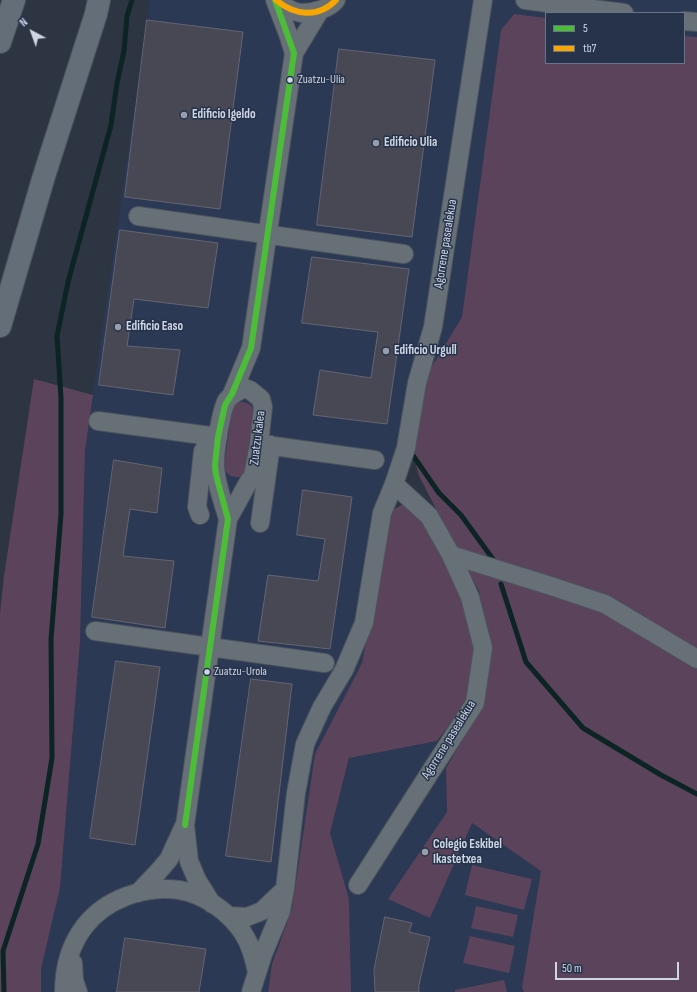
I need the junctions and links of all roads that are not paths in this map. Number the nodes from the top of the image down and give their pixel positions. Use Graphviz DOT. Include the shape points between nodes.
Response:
graph roads {
  1 [pos="14,0"];
  2 [pos="99,0"];
  3 [pos="113,0"];
  4 [pos="276,0"];
  5 [pos="336,0"];
  6 [pos="483,0"];
  7 [pos="525,0"];
  8 [pos="320,10"];
  9 [pos="616,12"];
  10 [pos="685,21"];
  11 [pos="697,22"];
  12 [pos="0,42"];
  13 [pos="294,54"];
  14 [pos="52,151"];
  15 [pos="138,216"];
  16 [pos="268,234"];
  17 [pos="404,254"];
  18 [pos="0,326"];
  19 [pos="251,348"];
  20 [pos="232,394"];
  21 [pos="256,395"];
  22 [pos="98,421"];
  23 [pos="218,437"];
  24 [pos="265,445"];
  25 [pos="376,460"];
  26 [pos="216,475"];
  27 [pos="249,481"];
  28 [pos="394,484"];
  29 [pos="200,515"];
  30 [pos="228,518"];
  31 [pos="260,523"];
  32 [pos="451,555"];
  33 [pos="96,631"];
  34 [pos="210,647"];
  35 [pos="697,659"];
  36 [pos="325,663"];
  37 [pos="185,825"];
  38 [pos="358,885"];
  39 [pos="285,889"];
  40 [pos="138,893"];
  41 [pos="212,904"];
  42 [pos="229,916"];
  43 [pos="71,949"];
  44 [pos="258,974"];
  45 [pos="64,992"];
  46 [pos="78,992"];
  47 [pos="251,992"];
  48 [pos="258,992"];
  1 -- 12 [label="highway"];
  2 -- 14 [label="highway"];
  3 -- 14 [label="highway"];
  4 -- 8 [label="street" via="284,7 301,13"];
  4 -- 13 [label="street, Zuatzu kalea"];
  5 -- 8 [label="street"];
  6 -- 28 [label="street, Agorrene pasealekua" via="434,327 417,383 406,448"];
  7 -- 9 [label="street"];
  8 -- 13 [label="street, Zuatzu kalea"];
  10 -- 11 [label="street"];
  13 -- 16 [label="street, Zuatzu kalea"];
  14 -- 18 [label="highway"];
  15 -- 16 [label="street"];
  16 -- 17 [label="street"];
  16 -- 19 [label="street, Zuatzu kalea"];
  19 -- 20 [label="street, Zuatzu kalea"];
  19 -- 21 [label="street, Zuatzu kalea"];
  20 -- 21 [label="street, Zuatzu kalea" via="245,388"];
  20 -- 23 [label="street, Zuatzu kalea" via="224,405"];
  21 -- 24 [label="street, Zuatzu kalea" via="261,399 263,407"];
  22 -- 23 [label="street"];
  23 -- 26 [label="street, Zuatzu kalea"];
  23 -- 29 [label="street" via="204,451 197,507"];
  24 -- 25 [label="street"];
  24 -- 27 [label="street, Zuatzu kalea"];
  24 -- 31 [label="street"];
  26 -- 27 [label="street, Zuatzu kalea" via="222,482 232,486"];
  26 -- 30 [label="street, Zuatzu kalea"];
  27 -- 30 [label="street, Zuatzu kalea"];
  28 -- 32 [label="street, Agorrene pasealekua" via="429,516"];
  28 -- 39 [label="street, Agorrene pasealekua" via="382,513 364,623 344,670 322,707 305,744 296,792"];
  30 -- 34 [label="street, Zuatzu kalea"];
  32 -- 35 [label="street" via="605,604"];
  32 -- 38 [label="street, Agorrene pasealekua" via="470,597 483,648 475,703"];
  33 -- 34 [label="street"];
  34 -- 36 [label="street"];
  34 -- 37 [label="street, Zuatzu kalea"];
  37 -- 40 [label="street, Zuatzu kalea" via="169,859"];
  37 -- 41 [label="street, Zuatzu kalea" via="189,861"];
  39 -- 42 [label="street" via="262,911 247,917"];
  39 -- 44 [label="street, Agorrene pasealekua" via="281,911 263,954"];
  40 -- 41 [label="street, Zuatzu kalea" via="150,890 179,890"];
  40 -- 43 [label="street, Zuatzu kalea" via="125,896 103,908 84,926"];
  41 -- 42 [label="street, Zuatzu kalea"];
  42 -- 44 [label="street, Zuatzu kalea" via="243,933 253,952"];
  43 -- 45 [label="street, Zuatzu kalea" via="64,973"];
  43 -- 46 [label="street" via="74,980"];
  44 -- 47 [label="street"];
  44 -- 48 [label="street, Zuatzu kalea"];
}
